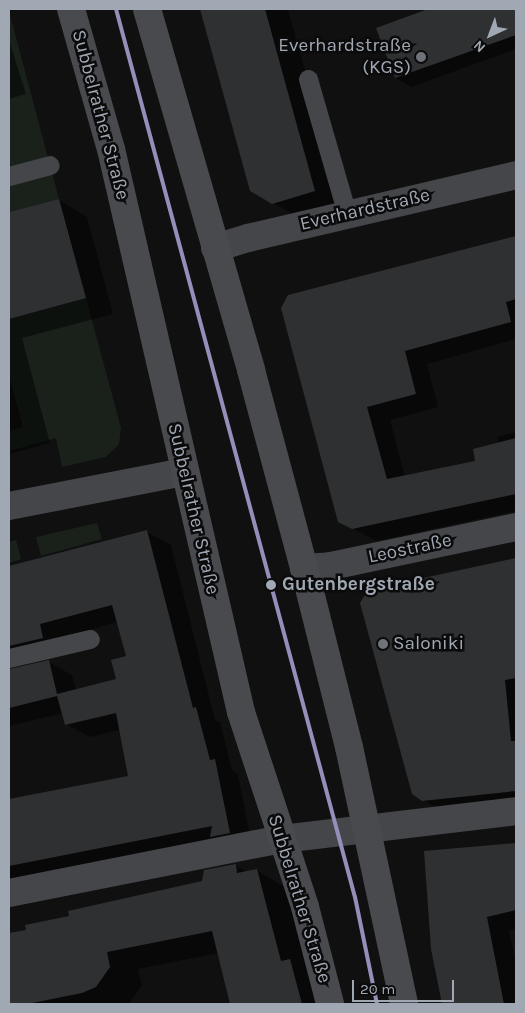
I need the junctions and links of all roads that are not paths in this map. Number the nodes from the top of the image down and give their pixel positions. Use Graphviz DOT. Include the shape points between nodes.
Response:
graph roads {
  1 [pos="71,9"];
  2 [pos="147,9"];
  3 [pos="308,79"];
  4 [pos="50,165"];
  5 [pos="516,175"];
  6 [pos="9,176"];
  7 [pos="347,214"];
  8 [pos="215,248"];
  9 [pos="184,472"];
  10 [pos="9,506"];
  11 [pos="516,527"];
  12 [pos="304,568"];
  13 [pos="90,638"];
  14 [pos="9,658"];
  15 [pos="516,811"];
  16 [pos="366,828"];
  17 [pos="282,839"];
  18 [pos="9,893"];
  19 [pos="330,1004"];
  20 [pos="404,1004"];
  1 -- 9 [label="main road, Subbelrather Straße" via="111,149"];
  2 -- 8 [label="main road"];
  3 -- 7 [label="lane"];
  4 -- 6 [label="lane"];
  5 -- 7 [label="street, Everhardstraße"];
  7 -- 8 [label="street, Everhardstraße"];
  8 -- 12 [label="main road"];
  9 -- 10 [label="street"];
  9 -- 17 [label="main road, Subbelrather Straße" via="242,712"];
  11 -- 12 [label="street, Leostraße" via="331,566"];
  12 -- 16 [label="main road"];
  13 -- 14 [label="lane"];
  15 -- 16 [label="street"];
  16 -- 17 [label="street"];
  16 -- 20 [label="main road"];
  17 -- 18 [label="street"];
  17 -- 19 [label="main road, Subbelrather Straße" via="305,907"];
}
